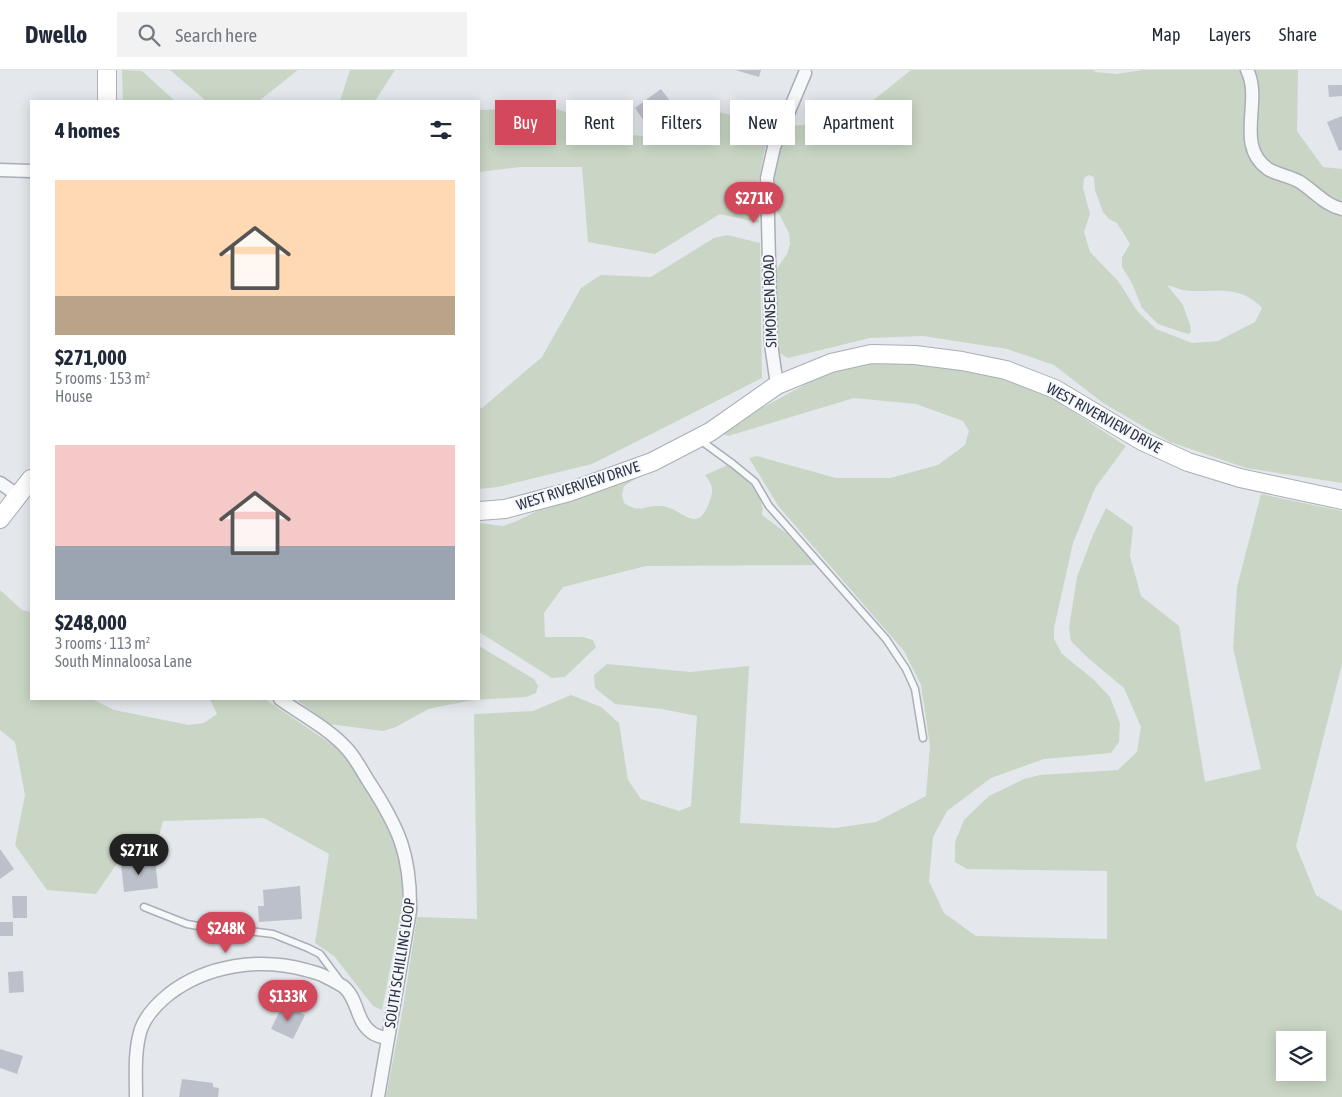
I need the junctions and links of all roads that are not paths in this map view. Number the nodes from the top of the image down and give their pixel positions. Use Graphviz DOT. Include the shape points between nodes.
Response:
graph roads {
  1 [pos="107,70"];
  2 [pos="1247,70"];
  3 [pos="805,73"];
  4 [pos="107,100"];
  5 [pos="0,170"];
  6 [pos="30,171"];
  7 [pos="1342,209"];
  8 [pos="777,385"];
  9 [pos="697,438"];
  10 [pos="30,480"];
  11 [pos="0,483"];
  12 [pos="19,496"];
  13 [pos="1342,500"];
  14 [pos="480,511"];
  15 [pos="0,519"];
  16 [pos="281,700"];
  17 [pos="924,738"];
  18 [pos="144,907"];
  19 [pos="344,988"];
  20 [pos="388,1039"];
  21 [pos="136,1097"];
  22 [pos="378,1097"];
  1 -- 4 [label="street"];
  2 -- 7 [label="street" via="1252,90 1250,142 1256,157 1268,169 1300,182 1323,200"];
  3 -- 8 [label="street, SIMONSEN ROAD" via="774,147 766,178 771,344"];
  5 -- 6 [label="street"];
  8 -- 9 [label="street, WEST RIVERVIEW DRIVE"];
  8 -- 13 [label="street, WEST RIVERVIEW DRIVE" via="831,363 872,354 914,355 997,369 1055,389 1142,441 1188,462 1240,478"];
  9 -- 14 [label="street, WEST RIVERVIEW DRIVE" via="652,462 569,492 505,509"];
  9 -- 17 [label="lane" via="755,482 769,506 886,639 915,688"];
  10 -- 12 [label="street"];
  11 -- 12 [label="street"];
  12 -- 15 [label="street"];
  16 -- 20 [label="street, SOUTH SCHILLING LOOP" via="348,750 384,805 406,855 411,883 410,911"];
  18 -- 19 [label="lane" via="188,924 273,934 308,948 320,954"];
  19 -- 20 [label="street" via="355,1002 363,1024 372,1033"];
  19 -- 21 [label="street" via="321,974 291,966 260,964 232,966 181,985 157,1004 141,1028 136,1054"];
  20 -- 22 [label="street, SOUTH SCHILLING LOOP"];
}
